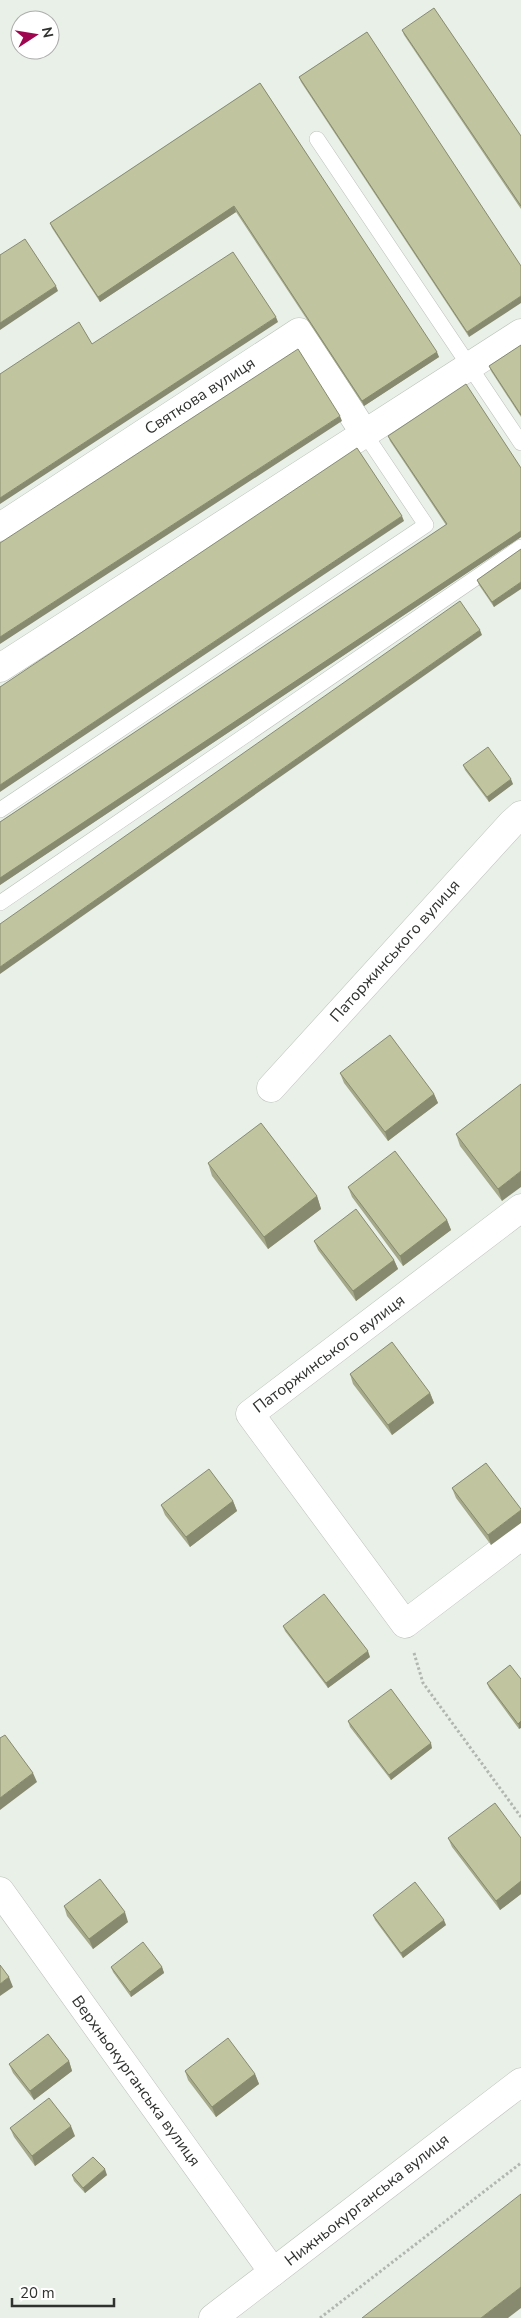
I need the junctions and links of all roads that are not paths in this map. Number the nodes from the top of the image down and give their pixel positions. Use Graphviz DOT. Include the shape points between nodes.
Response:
graph roads {
  1 [pos="317,139"];
  2 [pos="521,333"];
  3 [pos="470,366"];
  4 [pos="365,434"];
  5 [pos="521,443"];
  6 [pos="0,527"];
  7 [pos="521,547"];
  8 [pos="0,668"];
  9 [pos="0,810"];
  10 [pos="521,816"];
  11 [pos="0,903"];
  12 [pos="271,1088"];
  13 [pos="521,1208"];
  14 [pos="521,1536"];
  15 [pos="0,1890"];
  16 [pos="521,2082"];
  17 [pos="273,2272"];
  18 [pos="213,2318"];
  1 -- 3 [label="lane"];
  2 -- 3 [label="street"];
  3 -- 4 [label="street"];
  3 -- 5 [label="lane"];
  4 -- 6 [label="street, Святкова вулиця" via="299,332"];
  4 -- 8 [label="street"];
  4 -- 9 [label="lane" via="426,524"];
  7 -- 11 [label="lane"];
  10 -- 12 [label="street, Паторжинського вулиця"];
  13 -- 14 [label="street, Паторжинського вулиця" via="250,1414 405,1624"];
  15 -- 17 [label="street, Верхньокурганська вулиця"];
  16 -- 17 [label="street, Нижньокурганська вулиця"];
  17 -- 18 [label="street, Нижньокурганська вулиця"];
}
